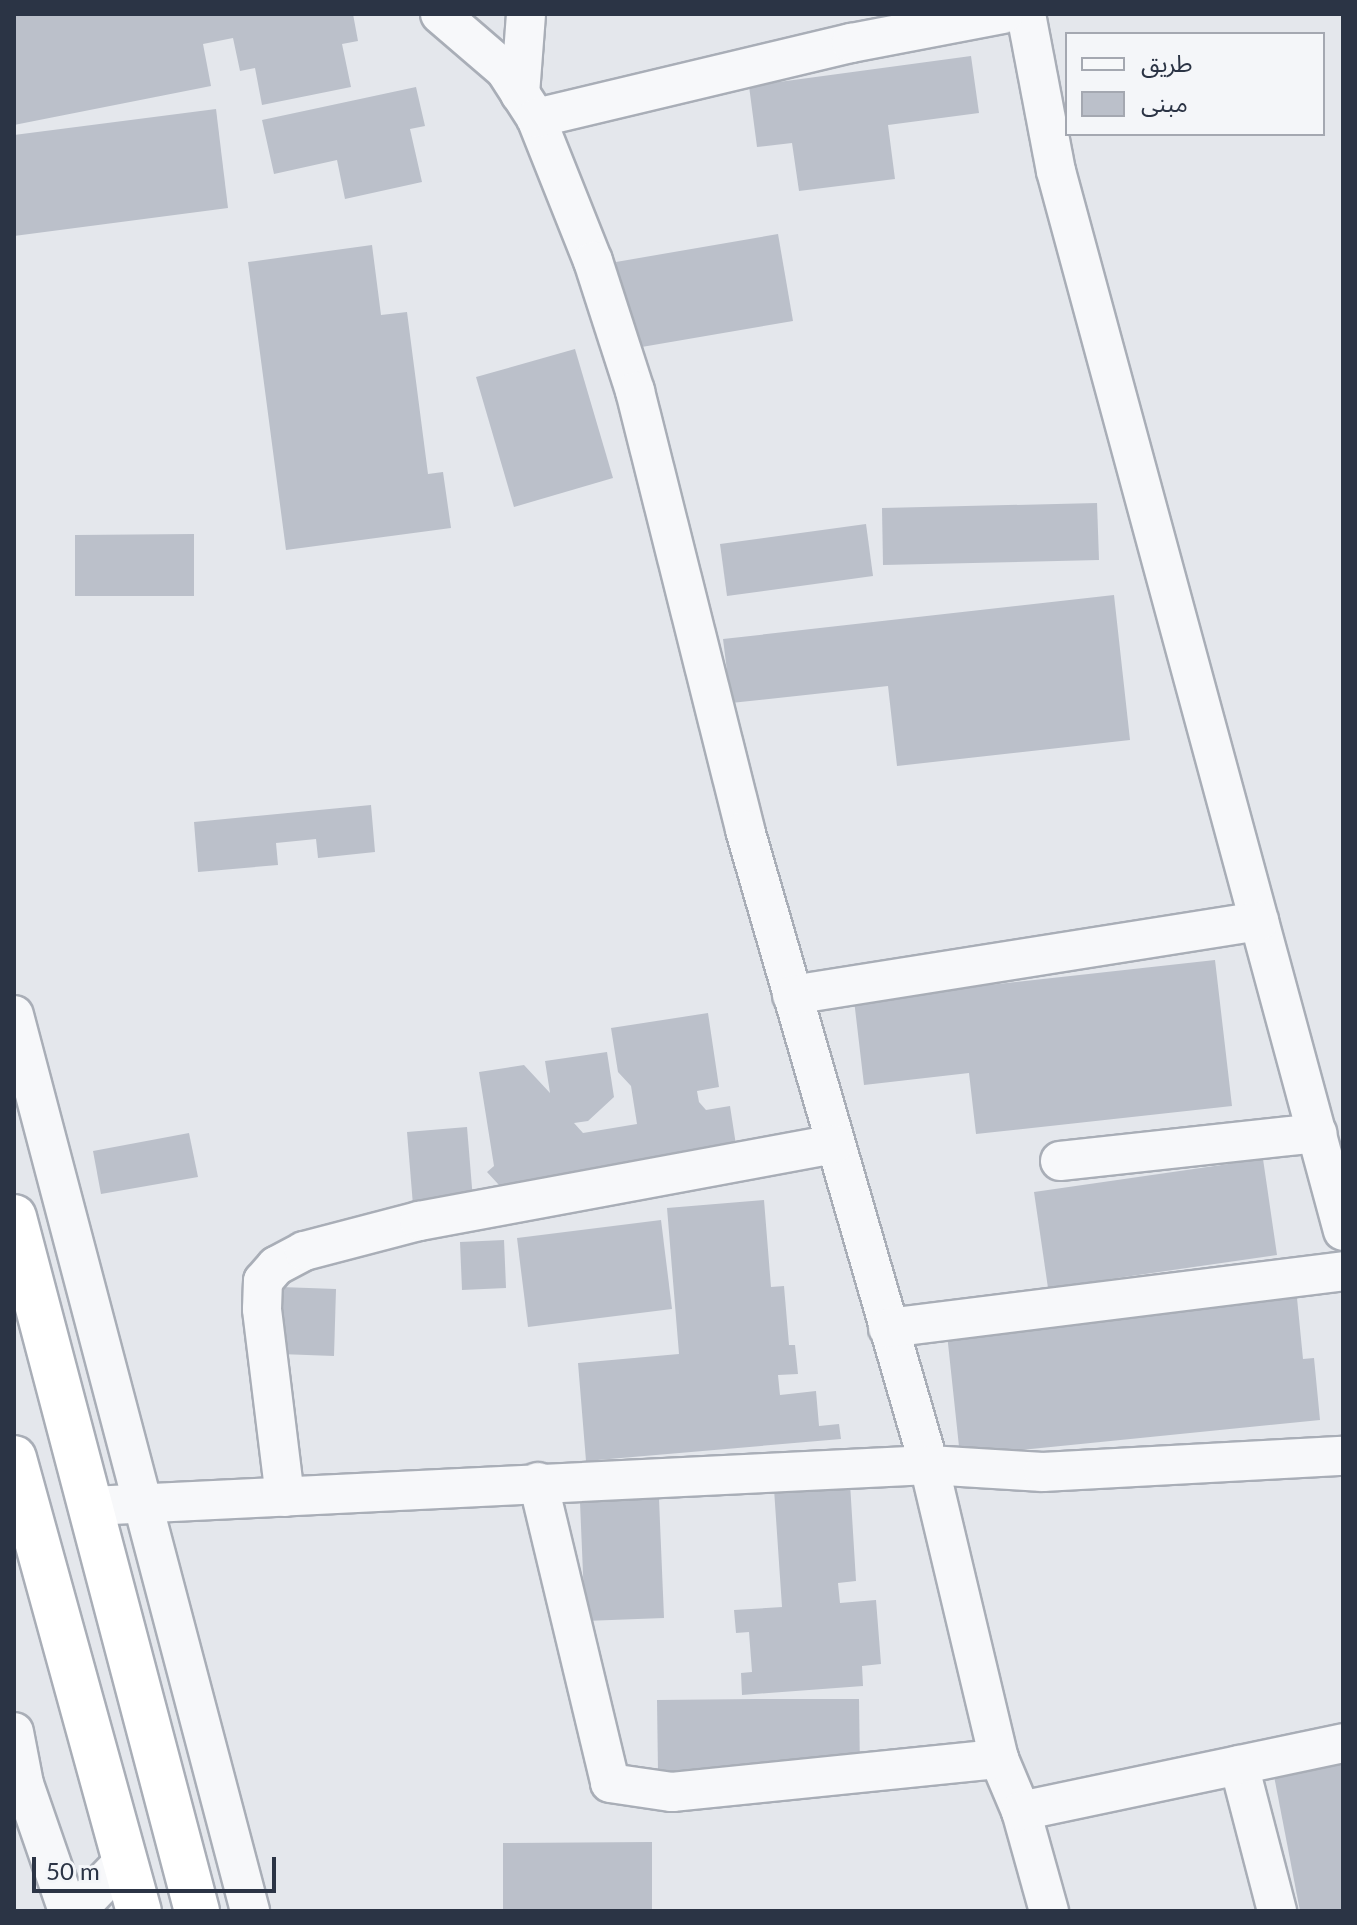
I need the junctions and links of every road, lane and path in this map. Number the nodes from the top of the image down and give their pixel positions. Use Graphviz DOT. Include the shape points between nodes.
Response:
graph roads {
  1 [pos="440,14"];
  2 [pos="526,14"];
  3 [pos="1003,14"];
  4 [pos="1026,14"];
  5 [pos="528,106"];
  6 [pos="1259,921"];
  7 [pos="792,995"];
  8 [pos="14,1015"];
  9 [pos="1317,1133"];
  10 [pos="834,1144"];
  11 [pos="1060,1161"];
  12 [pos="14,1217"];
  13 [pos="1343,1231"];
  14 [pos="1343,1271"];
  15 [pos="888,1328"];
  16 [pos="1343,1456"];
  17 [pos="14,1458"];
  18 [pos="929,1465"];
  19 [pos="538,1482"];
  20 [pos="285,1497"];
  21 [pos="91,1506"];
  22 [pos="142,1506"];
  23 [pos="14,1732"];
  24 [pos="1343,1743"];
  25 [pos="999,1759"];
  26 [pos="1239,1765"];
  27 [pos="19,1785"];
  28 [pos="1021,1811"];
  29 [pos="125,1860"];
  30 [pos="68,1911"];
  31 [pos="76,1911"];
  32 [pos="139,1911"];
  33 [pos="197,1911"];
  34 [pos="250,1911"];
  35 [pos="1049,1911"];
  36 [pos="1277,1911"];
  1 -- 5 [label="street" via="505,70"];
  2 -- 5 [label="street"];
  3 -- 5 [label="street"];
  4 -- 6 [label="street" via="1056,171"];
  5 -- 7 [label="street" via="593,261 635,391"];
  6 -- 7 [label="street"];
  6 -- 9 [label="street"];
  7 -- 10 [label="street"];
  8 -- 22 [label="street"];
  9 -- 11 [label="street"];
  9 -- 13 [label="street"];
  10 -- 15 [label="street"];
  10 -- 20 [label="street" via="419,1221 304,1251 276,1266 263,1281 262,1309"];
  12 -- 21 [label="highway"];
  14 -- 15 [label="street"];
  15 -- 18 [label="street"];
  16 -- 18 [label="street" via="1043,1472"];
  17 -- 29 [label="highway"];
  18 -- 19 [label="street"];
  18 -- 25 [label="street"];
  19 -- 20 [label="street"];
  19 -- 25 [label="street" via="610,1783 672,1792"];
  20 -- 22 [label="street"];
  21 -- 22 [label="street"];
  21 -- 33 [label="highway"];
  22 -- 34 [label="street"];
  23 -- 27 [label="street"];
  24 -- 26 [label="street"];
  25 -- 28 [label="street"];
  26 -- 28 [label="street"];
  26 -- 36 [label="street"];
  27 -- 30 [label="street"];
  28 -- 35 [label="street"];
  29 -- 31 [label="street"];
  29 -- 32 [label="highway"];
}
